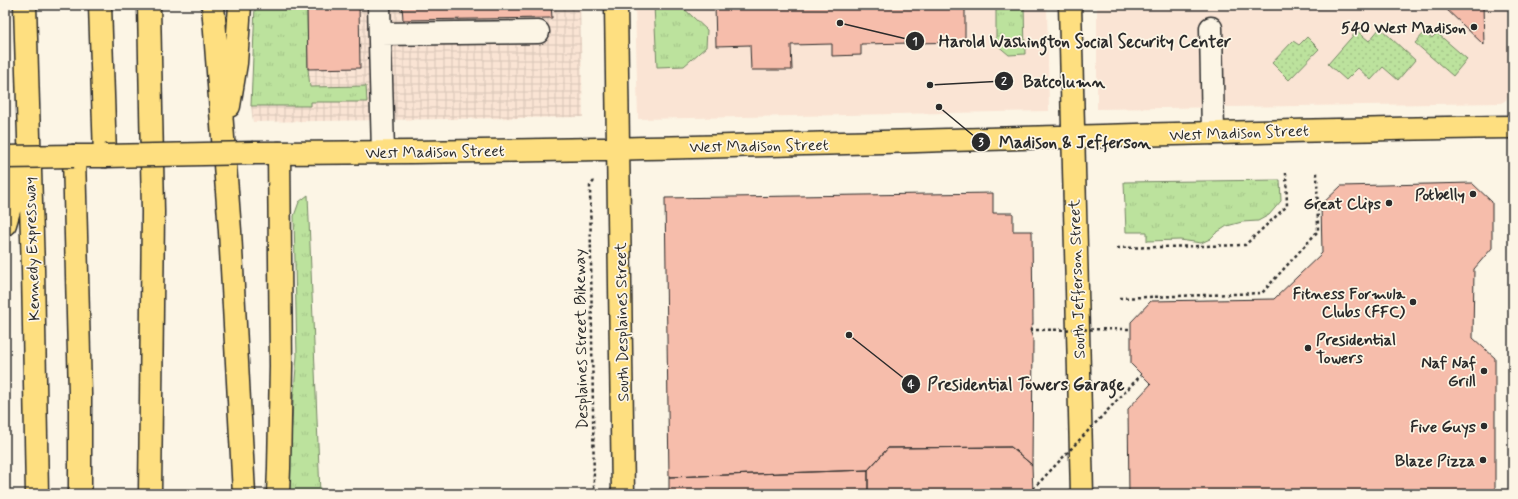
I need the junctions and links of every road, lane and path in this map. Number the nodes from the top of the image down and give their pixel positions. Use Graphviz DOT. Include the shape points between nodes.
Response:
graph roads {
  1 [pos="25,5"];
  2 [pos="100,5"];
  3 [pos="150,5"];
  4 [pos="213,5"];
  5 [pos="240,5"];
  6 [pos="379,5"];
  7 [pos="616,5"];
  8 [pos="1070,5"];
  9 [pos="1218,28"];
  10 [pos="538,32"];
  11 [pos="380,34"];
  12 [pos="1513,127"];
  13 [pos="1219,132"];
  14 [pos="224,136"];
  15 [pos="1073,136"];
  16 [pos="28,144"];
  17 [pos="619,149"];
  18 [pos="383,152"];
  19 [pos="279,153"];
  20 [pos="74,156"];
  21 [pos="105,156"];
  22 [pos="5,158"];
  23 [pos="1317,172"];
  24 [pos="1286,173"];
  25 [pos="590,191"];
  26 [pos="5,224"];
  27 [pos="1117,248"];
  28 [pos="1119,298"];
  29 [pos="1132,329"];
  30 [pos="1030,330"];
  31 [pos="1141,375"];
  32 [pos="242,463"];
  33 [pos="594,486"];
  34 [pos="1032,489"];
  35 [pos="37,494"];
  36 [pos="80,494"];
  37 [pos="150,494"];
  38 [pos="234,494"];
  39 [pos="244,494"];
  40 [pos="278,494"];
  41 [pos="623,494"];
  42 [pos="1082,494"];
  1 -- 16 [label="main road, Kennedy Expressway"];
  2 -- 21 [label="main road"];
  3 -- 37 [label="main road" via="153,212"];
  4 -- 14 [label="main road"];
  5 -- 14 [label="main road" via="236,63"];
  6 -- 11 [label="lane"];
  7 -- 17 [label="main road, South Desplaines Street"];
  8 -- 15 [label="main road, South Jefferson Street"];
  9 -- 13 [label="lane"];
  10 -- 11 [label="lane"];
  11 -- 18 [label="lane"];
  12 -- 13 [label="main road, West Madison Street"];
  13 -- 15 [label="main road, West Madison Street"];
  14 -- 32 [label="main road"];
  15 -- 17 [label="main road, West Madison Street"];
  15 -- 42 [label="main road, South Jefferson Street"];
  16 -- 26 [label="main road"];
  16 -- 35 [label="main road, Kennedy Expressway"];
  17 -- 18 [label="main road, West Madison Street"];
  17 -- 41 [label="main road, South Desplaines Street"];
  18 -- 19 [label="main road, West Madison Street"];
  19 -- 21 [label="main road, West Madison Street, bridge"];
  19 -- 40 [label="main road" via="281,366"];
  20 -- 21 [label="main road, West Madison Street"];
  20 -- 22 [label="main road, West Madison Street, bridge"];
  20 -- 36 [label="main road"];
  23 -- 28 [label="path" via="1318,231 1262,293"];
  24 -- 27 [label="path" via="1287,206 1246,245"];
  25 -- 33 [label="path, Desplaines Street Bikeway"];
  29 -- 30 [label="path, bridge"];
  31 -- 34 [label="path, bridge"];
  32 -- 38 [label="main road"];
  32 -- 39 [label="main road"];
}
